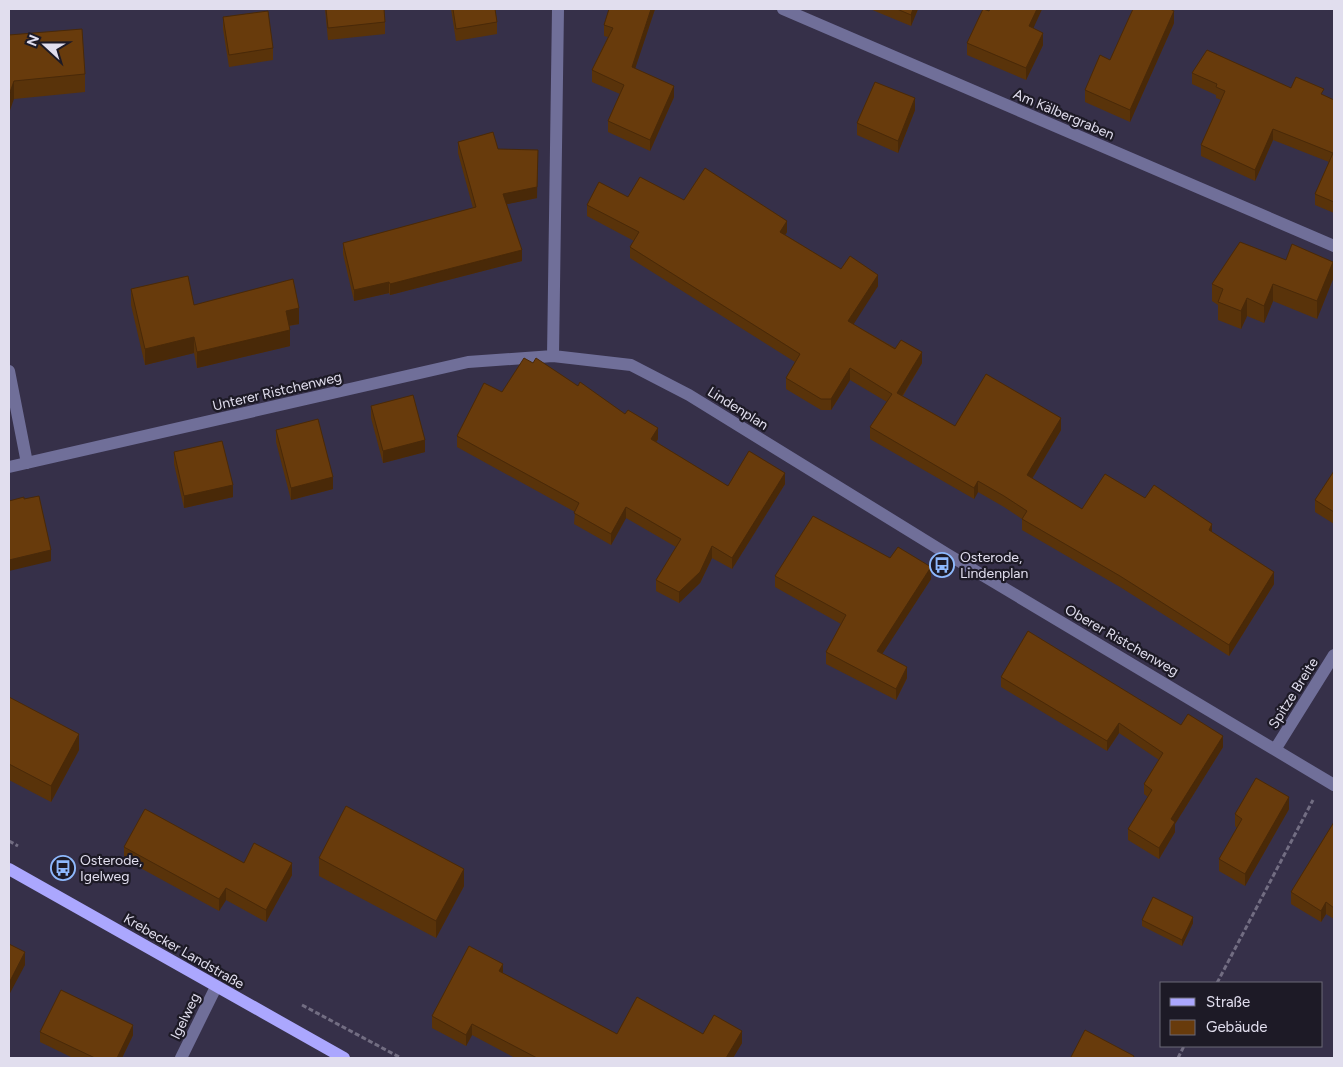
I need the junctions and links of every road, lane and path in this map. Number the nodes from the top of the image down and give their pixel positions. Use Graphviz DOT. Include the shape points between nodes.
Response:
graph roads {
  1 [pos="558,9"];
  2 [pos="783,9"];
  3 [pos="1334,246"];
  4 [pos="553,356"];
  5 [pos="9,371"];
  6 [pos="27,463"];
  7 [pos="9,467"];
  8 [pos="894,521"];
  9 [pos="1334,654"];
  10 [pos="1276,748"];
  11 [pos="1329,782"];
  12 [pos="9,869"];
  13 [pos="1218,982"];
  14 [pos="216,988"];
  15 [pos="182,1058"];
  16 [pos="344,1058"];
  1 -- 4 [label="street"];
  2 -- 3 [label="street, Am Kälbergraben"];
  4 -- 6 [label="street, Unterer Ristchenweg" via="468,362"];
  4 -- 8 [label="street, Lindenplan" via="631,365 689,395"];
  5 -- 6 [label="street"];
  6 -- 7 [label="street, Unterer Ristchenweg"];
  8 -- 10 [label="street, Oberer Ristchenweg"];
  9 -- 10 [label="street, Spitze Breite"];
  10 -- 11 [label="street, Oberer Ristchenweg"];
  11 -- 13 [label="path"];
  12 -- 14 [label="main road, Krebecker Landstraße"];
  14 -- 15 [label="street, Igelweg"];
  14 -- 16 [label="main road, Krebecker Landstraße"];
}
